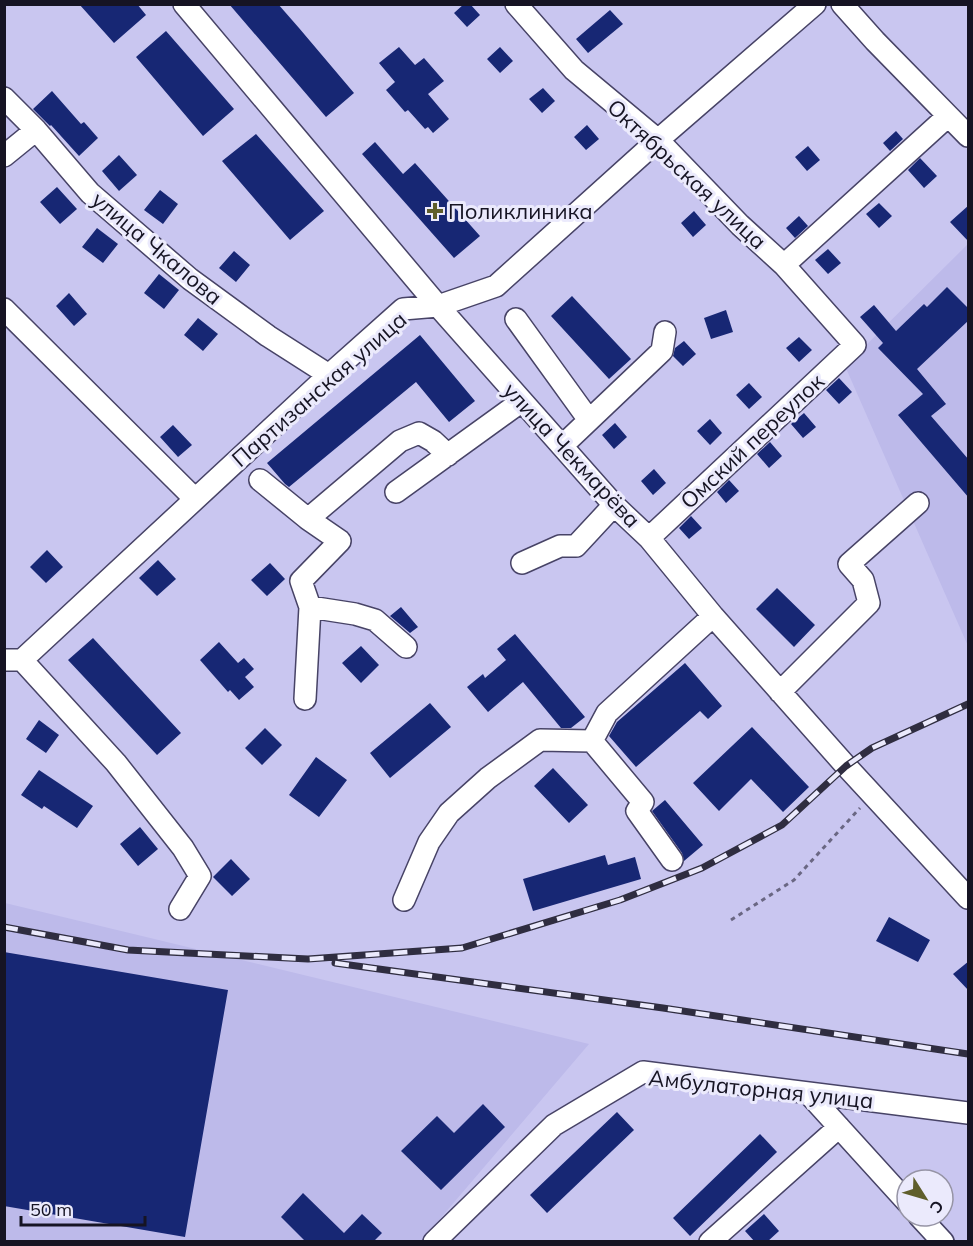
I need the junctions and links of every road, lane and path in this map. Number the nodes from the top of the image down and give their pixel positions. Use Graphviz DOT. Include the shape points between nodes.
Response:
graph roads {
  1 [pos="184,4"];
  2 [pos="516,4"];
  3 [pos="815,4"];
  4 [pos="842,4"];
  5 [pos="4,98"];
  6 [pos="948,116"];
  7 [pos="36,130"];
  8 [pos="969,136"];
  9 [pos="658,140"];
  10 [pos="4,156"];
  11 [pos="783,265"];
  12 [pos="438,306"];
  13 [pos="4,309"];
  14 [pos="516,319"];
  15 [pos="664,332"];
  16 [pos="855,345"];
  17 [pos="329,375"];
  18 [pos="522,401"];
  19 [pos="589,420"];
  20 [pos="562,446"];
  21 [pos="448,455"];
  22 [pos="260,480"];
  23 [pos="396,492"];
  24 [pos="195,499"];
  25 [pos="918,503"];
  26 [pos="614,505"];
  27 [pos="308,519"];
  28 [pos="649,538"];
  29 [pos="522,563"];
  30 [pos="310,607"];
  31 [pos="712,616"];
  32 [pos="406,647"];
  33 [pos="13,660"];
  34 [pos="780,692"];
  35 [pos="305,699"];
  36 [pos="592,741"];
  37 [pos="873,794"];
  38 [pos="672,860"];
  39 [pos="969,898"];
  40 [pos="404,900"];
  41 [pos="180,909"];
  42 [pos="731,920"];
  43 [pos="808,1093"];
  44 [pos="969,1113"];
  45 [pos="839,1127"];
  46 [pos="895,1189"];
  47 [pos="931,1228"];
  48 [pos="434,1242"];
  49 [pos="710,1242"];
  50 [pos="943,1242"];
  1 -- 12 [label="street, улица Чекмарёва"];
  2 -- 9 [label="street, Октябрьская улица" via="574,70"];
  3 -- 9 [label="street, Партизанская улица"];
  4 -- 6 [label="street"];
  5 -- 7 [label="street, улица Чкалова"];
  6 -- 8 [label="street"];
  6 -- 11 [label="street"];
  7 -- 10 [label="street"];
  7 -- 17 [label="street, улица Чкалова" via="90,192 190,279"];
  9 -- 11 [label="street, Октябрьская улица"];
  9 -- 12 [label="street, Партизанская улица" via="496,286"];
  11 -- 16 [label="street, Октябрьская улица"];
  12 -- 17 [label="street, Партизанская улица" via="403,309"];
  12 -- 18 [label="street, улица Чекмарёва"];
  13 -- 24 [label="street"];
  14 -- 19 [label="street"];
  15 -- 19 [label="street" via="662,351"];
  16 -- 28 [label="street, Омский переулок"];
  17 -- 24 [label="street, Партизанская улица"];
  18 -- 20 [label="street, улица Чекмарёва"];
  18 -- 21 [label="street"];
  19 -- 20 [label="street"];
  20 -- 26 [label="street, улица Чекмарёва"];
  21 -- 23 [label="street"];
  21 -- 27 [label="street" via="419,433 400,441"];
  22 -- 27 [label="street"];
  24 -- 33 [label="street, Партизанская улица"];
  25 -- 34 [label="street" via="849,564 863,580 869,603"];
  26 -- 28 [label="street, улица Чекмарёва"];
  26 -- 29 [label="street" via="576,546 560,546"];
  27 -- 30 [label="street" via="340,541 301,580"];
  28 -- 31 [label="street, улица Чекмарёва"];
  30 -- 32 [label="street" via="375,620"];
  30 -- 35 [label="street"];
  31 -- 34 [label="street, улица Чекмарёва"];
  31 -- 36 [label="street" via="607,713"];
  33 -- 41 [label="street" via="116,764 183,848 200,876"];
  34 -- 37 [label="street, улица Чекмарёва"];
  36 -- 38 [label="street" via="644,802 637,810"];
  36 -- 40 [label="street" via="540,741 488,778 449,813 429,842"];
  37 -- 39 [label="street, улица Чекмарёва"];
  37 -- 42 [label="path" via="794,880"];
  43 -- 44 [label="street, Амбулаторная улица"];
  43 -- 45 [label="street"];
  43 -- 48 [label="street, Амбулаторная улица" via="643,1072 554,1125"];
  45 -- 46 [label="street"];
  45 -- 49 [label="street"];
  47 -- 50 [label="street"];
}
